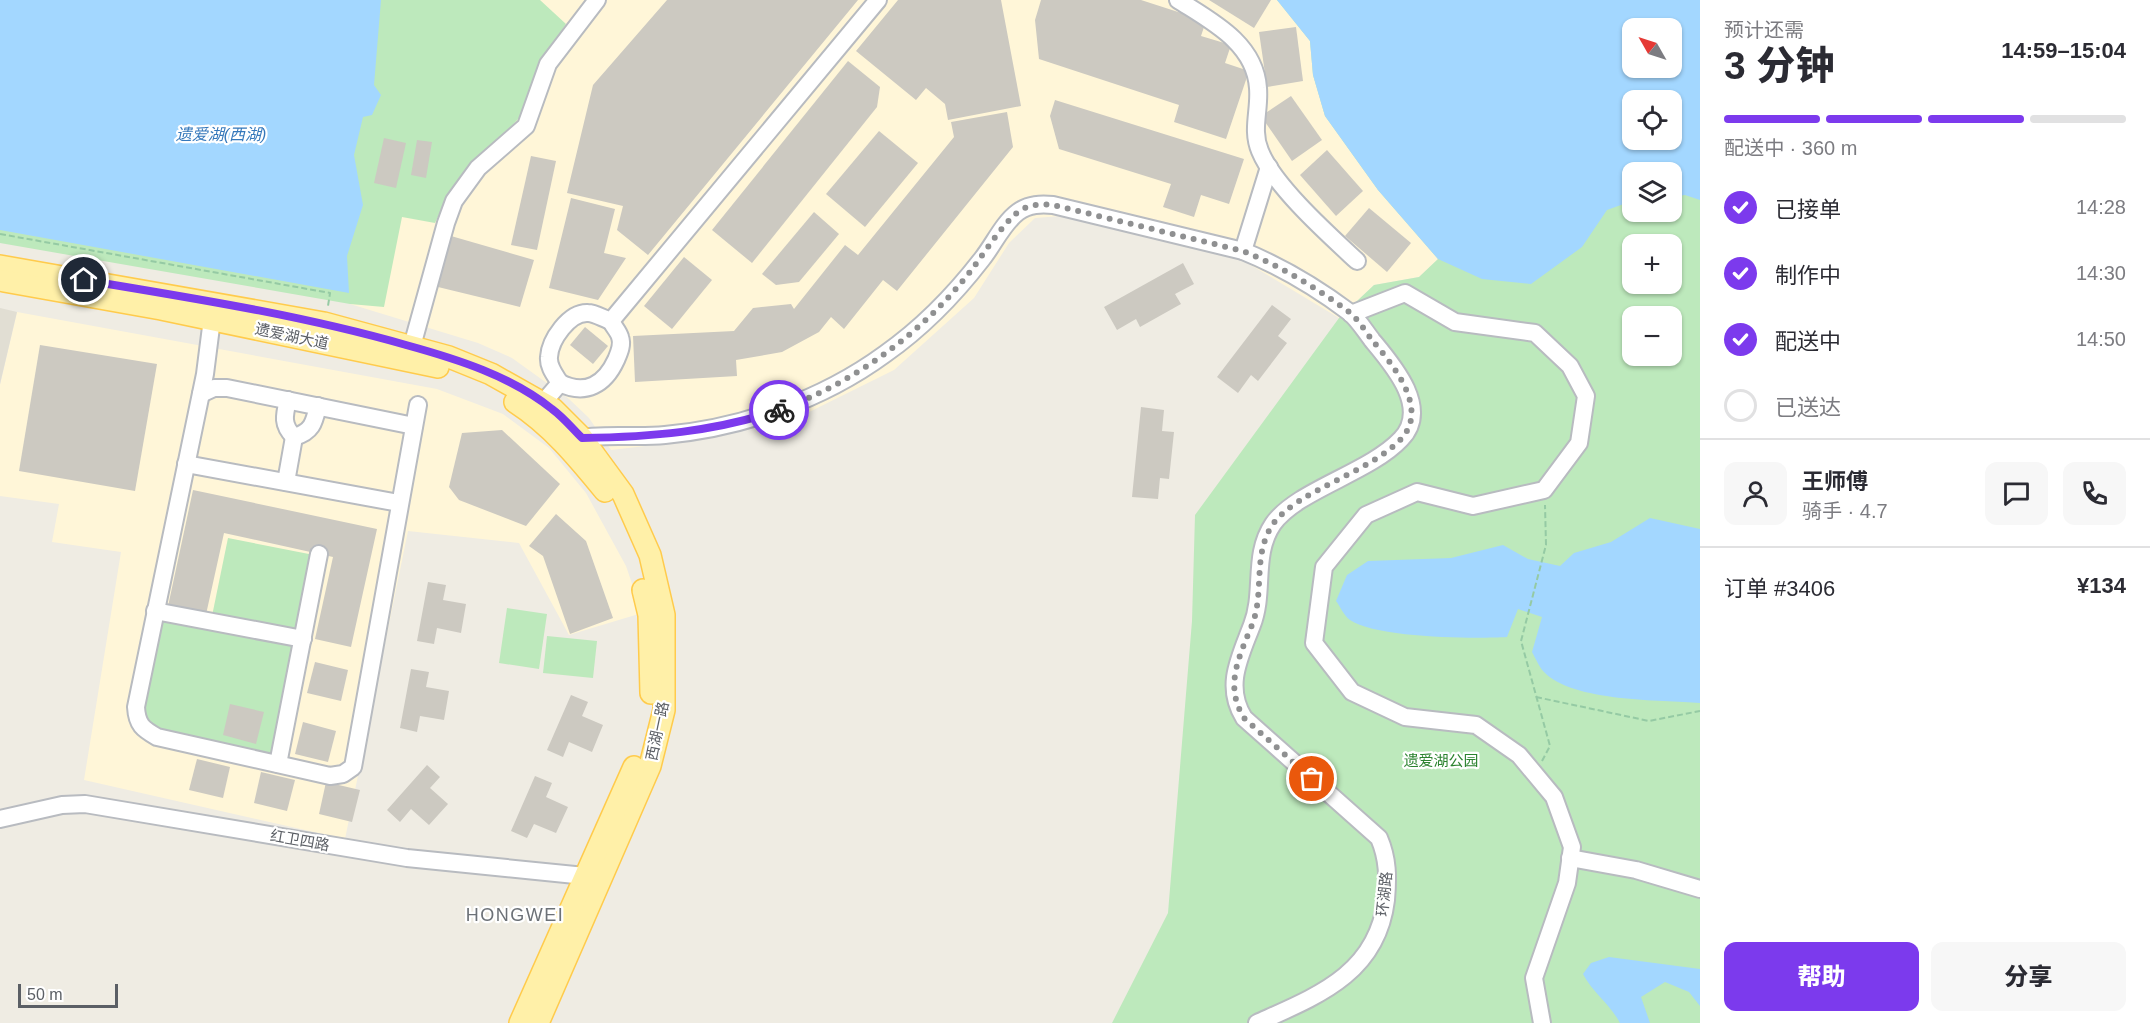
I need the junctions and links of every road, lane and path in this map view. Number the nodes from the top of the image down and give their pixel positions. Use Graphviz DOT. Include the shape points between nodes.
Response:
graph roads {
  1 [pos="597,0"];
  2 [pos="878,0"];
  3 [pos="1178,0"];
  4 [pos="1269,167"];
  5 [pos="0,234"];
  6 [pos="1243,251"];
  7 [pos="1357,261"];
  8 [pos="0,266"];
  9 [pos="0,281"];
  10 [pos="1351,314"];
  11 [pos="212,319"];
  12 [pos="610,321"];
  13 [pos="324,323"];
  14 [pos="410,354"];
  15 [pos="560,383"];
  16 [pos="201,394"];
  17 [pos="288,400"];
  18 [pos="418,405"];
  19 [pos="318,406"];
  20 [pos="538,408"];
  21 [pos="414,426"];
  22 [pos="294,437"];
  23 [pos="573,440"];
  24 [pos="186,464"];
  25 [pos="286,482"];
  26 [pos="1544,490"];
  27 [pos="399,503"];
  28 [pos="319,554"];
  29 [pos="155,611"];
  30 [pos="303,639"];
  31 [pos="1536,697"];
  32 [pos="1700,711"];
  33 [pos="278,764"];
  34 [pos="1534,774"];
  35 [pos="0,819"];
  36 [pos="1570,858"];
  37 [pos="593,877"];
  38 [pos="1700,889"];
  39 [pos="520,1023"];
  40 [pos="538,1023"];
  41 [pos="1257,1023"];
  42 [pos="1542,1023"];
  1 -- 14 [label="street" via="548,64 526,126 478,168 454,201"];
  2 -- 12 [label="street"];
  3 -- 4 [label="street" via="1236,39 1248,57 1258,87 1255,139"];
  4 -- 6 [label="street"];
  4 -- 7 [label="street" via="1318,225"];
  5 -- 13 [label="path" via="330,293"];
  6 -- 10 [label="street, 环湖路" via="1272,262"];
  6 -- 23 [label="street, 环湖路" via="1053,205 1026,207 1010,221 945,303 884,355 835,384 745,422 665,435"];
  8 -- 13 [label="main road, 遗爱湖大道"];
  9 -- 11 [label="main road, 遗爱湖大道"];
  10 -- 26 [label="street" via="1406,293 1455,322 1535,333 1570,366 1586,396 1579,443"];
  10 -- 41 [label="street, 环湖路" via="1403,383 1410,401 1410,423 1407,432 1391,448 1290,508 1272,526 1259,560 1255,617 1234,674 1233,690 1236,706 1244,718 1379,838 1387,857 1385,906 1372,946 1344,978"];
  11 -- 14 [label="main road, 遗爱湖大道"];
  11 -- 16 [label="street"];
  12 -- 15 [label="street" via="621,338 609,376 587,388 573,389"];
  12 -- 15 [label="street" via="589,313 578,315 559,332 549,357"];
  13 -- 14 [label="main road, 遗爱湖大道"];
  14 -- 20 [label="main road, 遗爱湖大道"];
  15 -- 20 [label="street"];
  16 -- 17 [label="street" via="227,388"];
  16 -- 24 [label="street"];
  17 -- 19 [label="street"];
  17 -- 22 [label="street" via="284,418 286,429"];
  18 -- 21 [label="street"];
  19 -- 21 [label="street"];
  19 -- 22 [label="street" via="314,424 306,434"];
  20 -- 23 [label="main road, 遗爱湖大道"];
  21 -- 27 [label="street"];
  22 -- 25 [label="street"];
  23 -- 37 [label="main road, 西湖一路" via="610,496 635,556 649,615 651,707 636,763"];
  24 -- 25 [label="street"];
  24 -- 29 [label="street"];
  25 -- 27 [label="street"];
  26 -- 31 [label="path" via="1546,545 1521,641"];
  26 -- 34 [label="street" via="1473,506 1417,492 1366,515 1324,567 1314,643 1352,692 1405,717 1476,725 1519,755"];
  27 -- 33 [label="street" via="353,767 330,776"];
  28 -- 30 [label="street"];
  29 -- 30 [label="street"];
  29 -- 33 [label="street" via="136,707 142,728 157,737"];
  30 -- 33 [label="street"];
  31 -- 32 [label="path" via="1649,721"];
  31 -- 34 [label="path" via="1550,746"];
  34 -- 36 [label="street" via="1554,797 1572,847"];
  35 -- 37 [label="street, 红卫四路" via="62,805 85,804 407,858"];
  36 -- 38 [label="street" via="1636,870"];
  36 -- 42 [label="street" via="1567,883 1534,978"];
  37 -- 39 [label="main road, 西湖一路"];
  37 -- 40 [label="main road, 西湖一路"];
}
